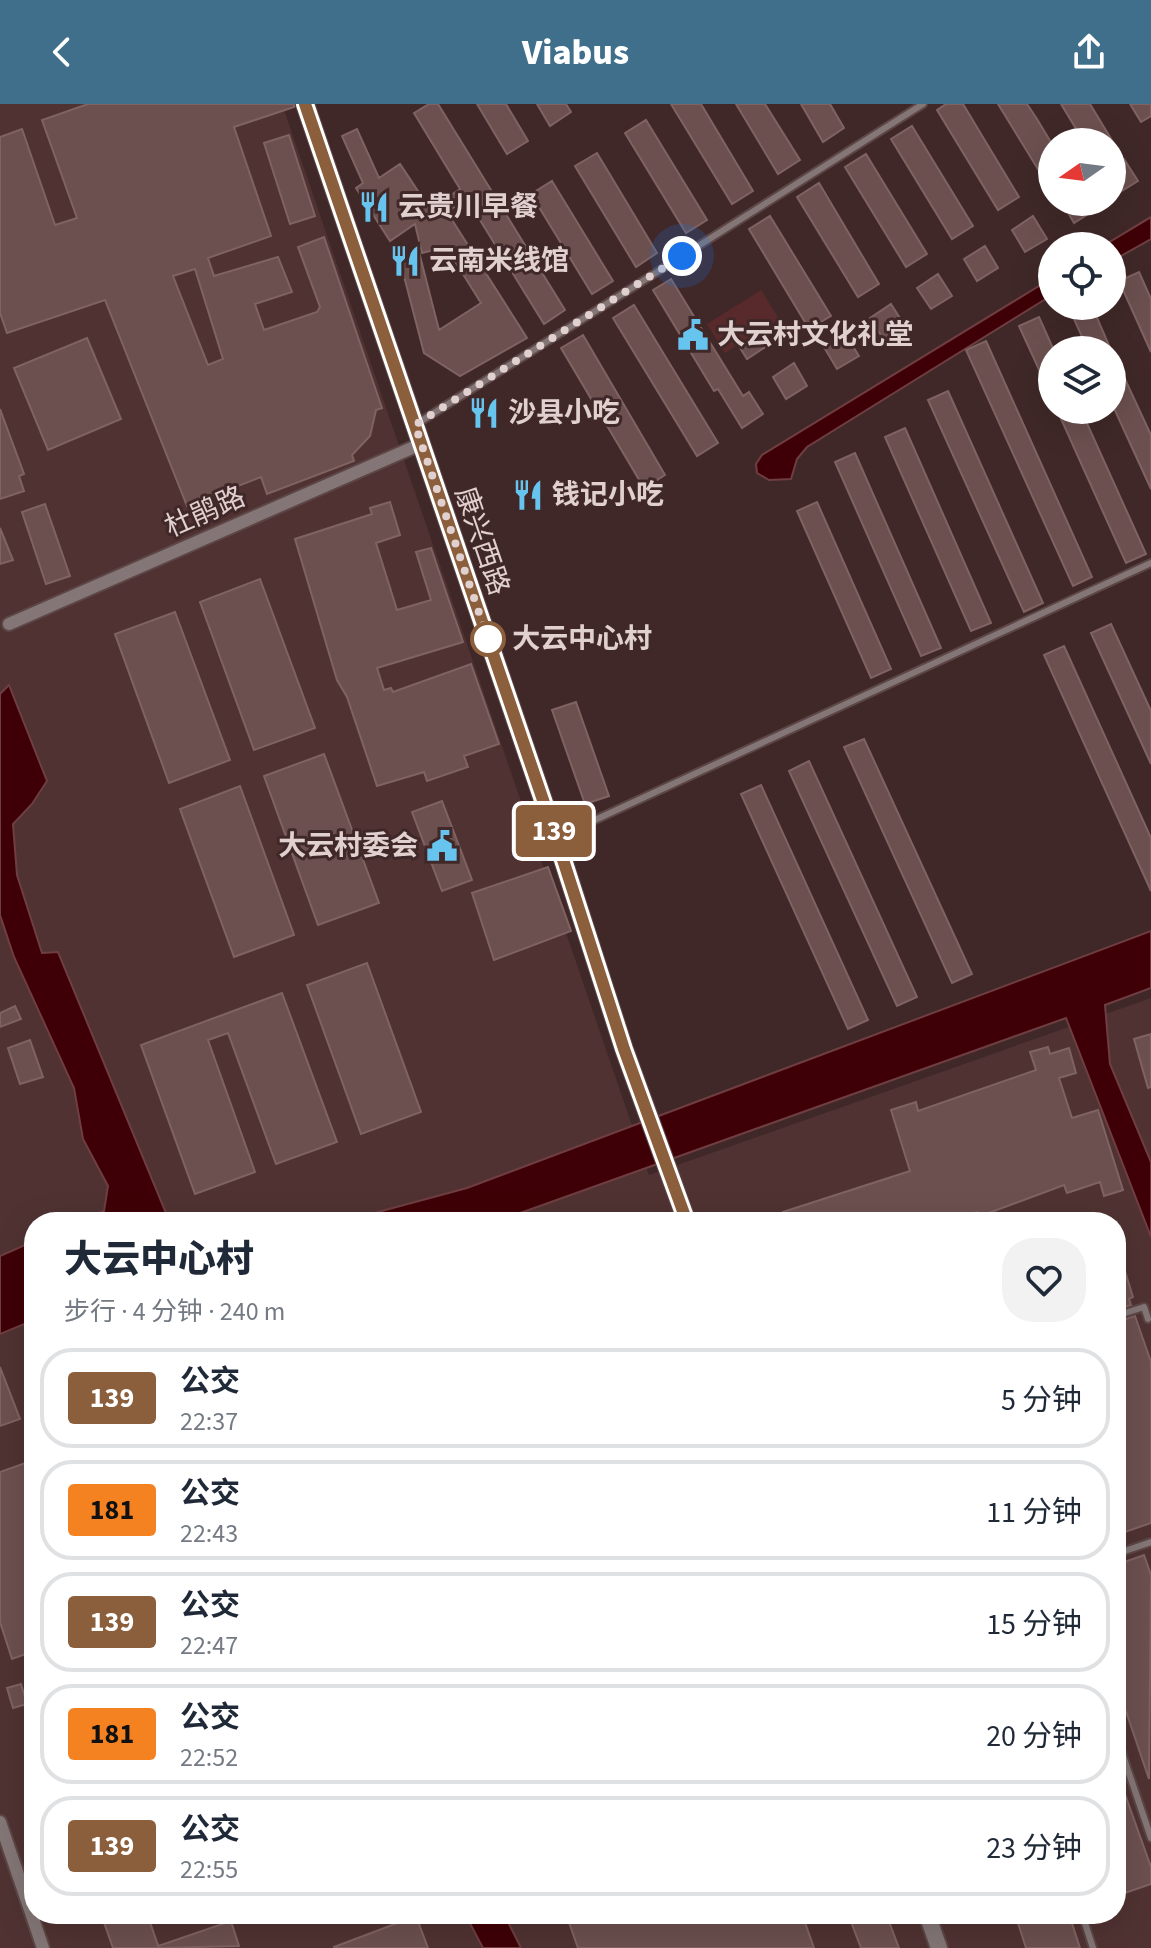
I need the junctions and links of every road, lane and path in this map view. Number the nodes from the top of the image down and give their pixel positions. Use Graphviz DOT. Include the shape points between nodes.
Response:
graph roads {
  1 [pos="305,104"];
  2 [pos="923,104"];
  3 [pos="415,425"];
  4 [pos="421,444"];
  5 [pos="1151,563"];
  6 [pos="9,624"];
  7 [pos="556,838"];
  8 [pos="683,1212"];
  9 [pos="1126,1313"];
  10 [pos="1150,1321"];
  11 [pos="1151,1542"];
  12 [pos="1126,1551"];
  13 [pos="1126,1764"];
  14 [pos="0,1822"];
  15 [pos="1151,1838"];
  16 [pos="24,1892"];
  17 [pos="35,1924"];
  18 [pos="931,1924"];
  19 [pos="1085,1924"];
  20 [pos="43,1948"];
  21 [pos="939,1948"];
  22 [pos="1093,1948"];
  1 -- 3 [label="street, 康兴西路"];
  2 -- 3 [label="lane"];
  3 -- 4 [label="street, 康兴西路"];
  4 -- 6 [label="street, 杜鹃路"];
  4 -- 7 [label="street, 康兴西路"];
  5 -- 7 [label="lane"];
  7 -- 8 [label="street, 康兴西路"];
  9 -- 10 [label="lane" via="1144,1307"];
  11 -- 12 [label="lane"];
  13 -- 15 [label="lane"];
  14 -- 16 [label="street"];
  17 -- 20 [label="street"];
  18 -- 21 [label="street"];
  19 -- 22 [label="lane"];
}
